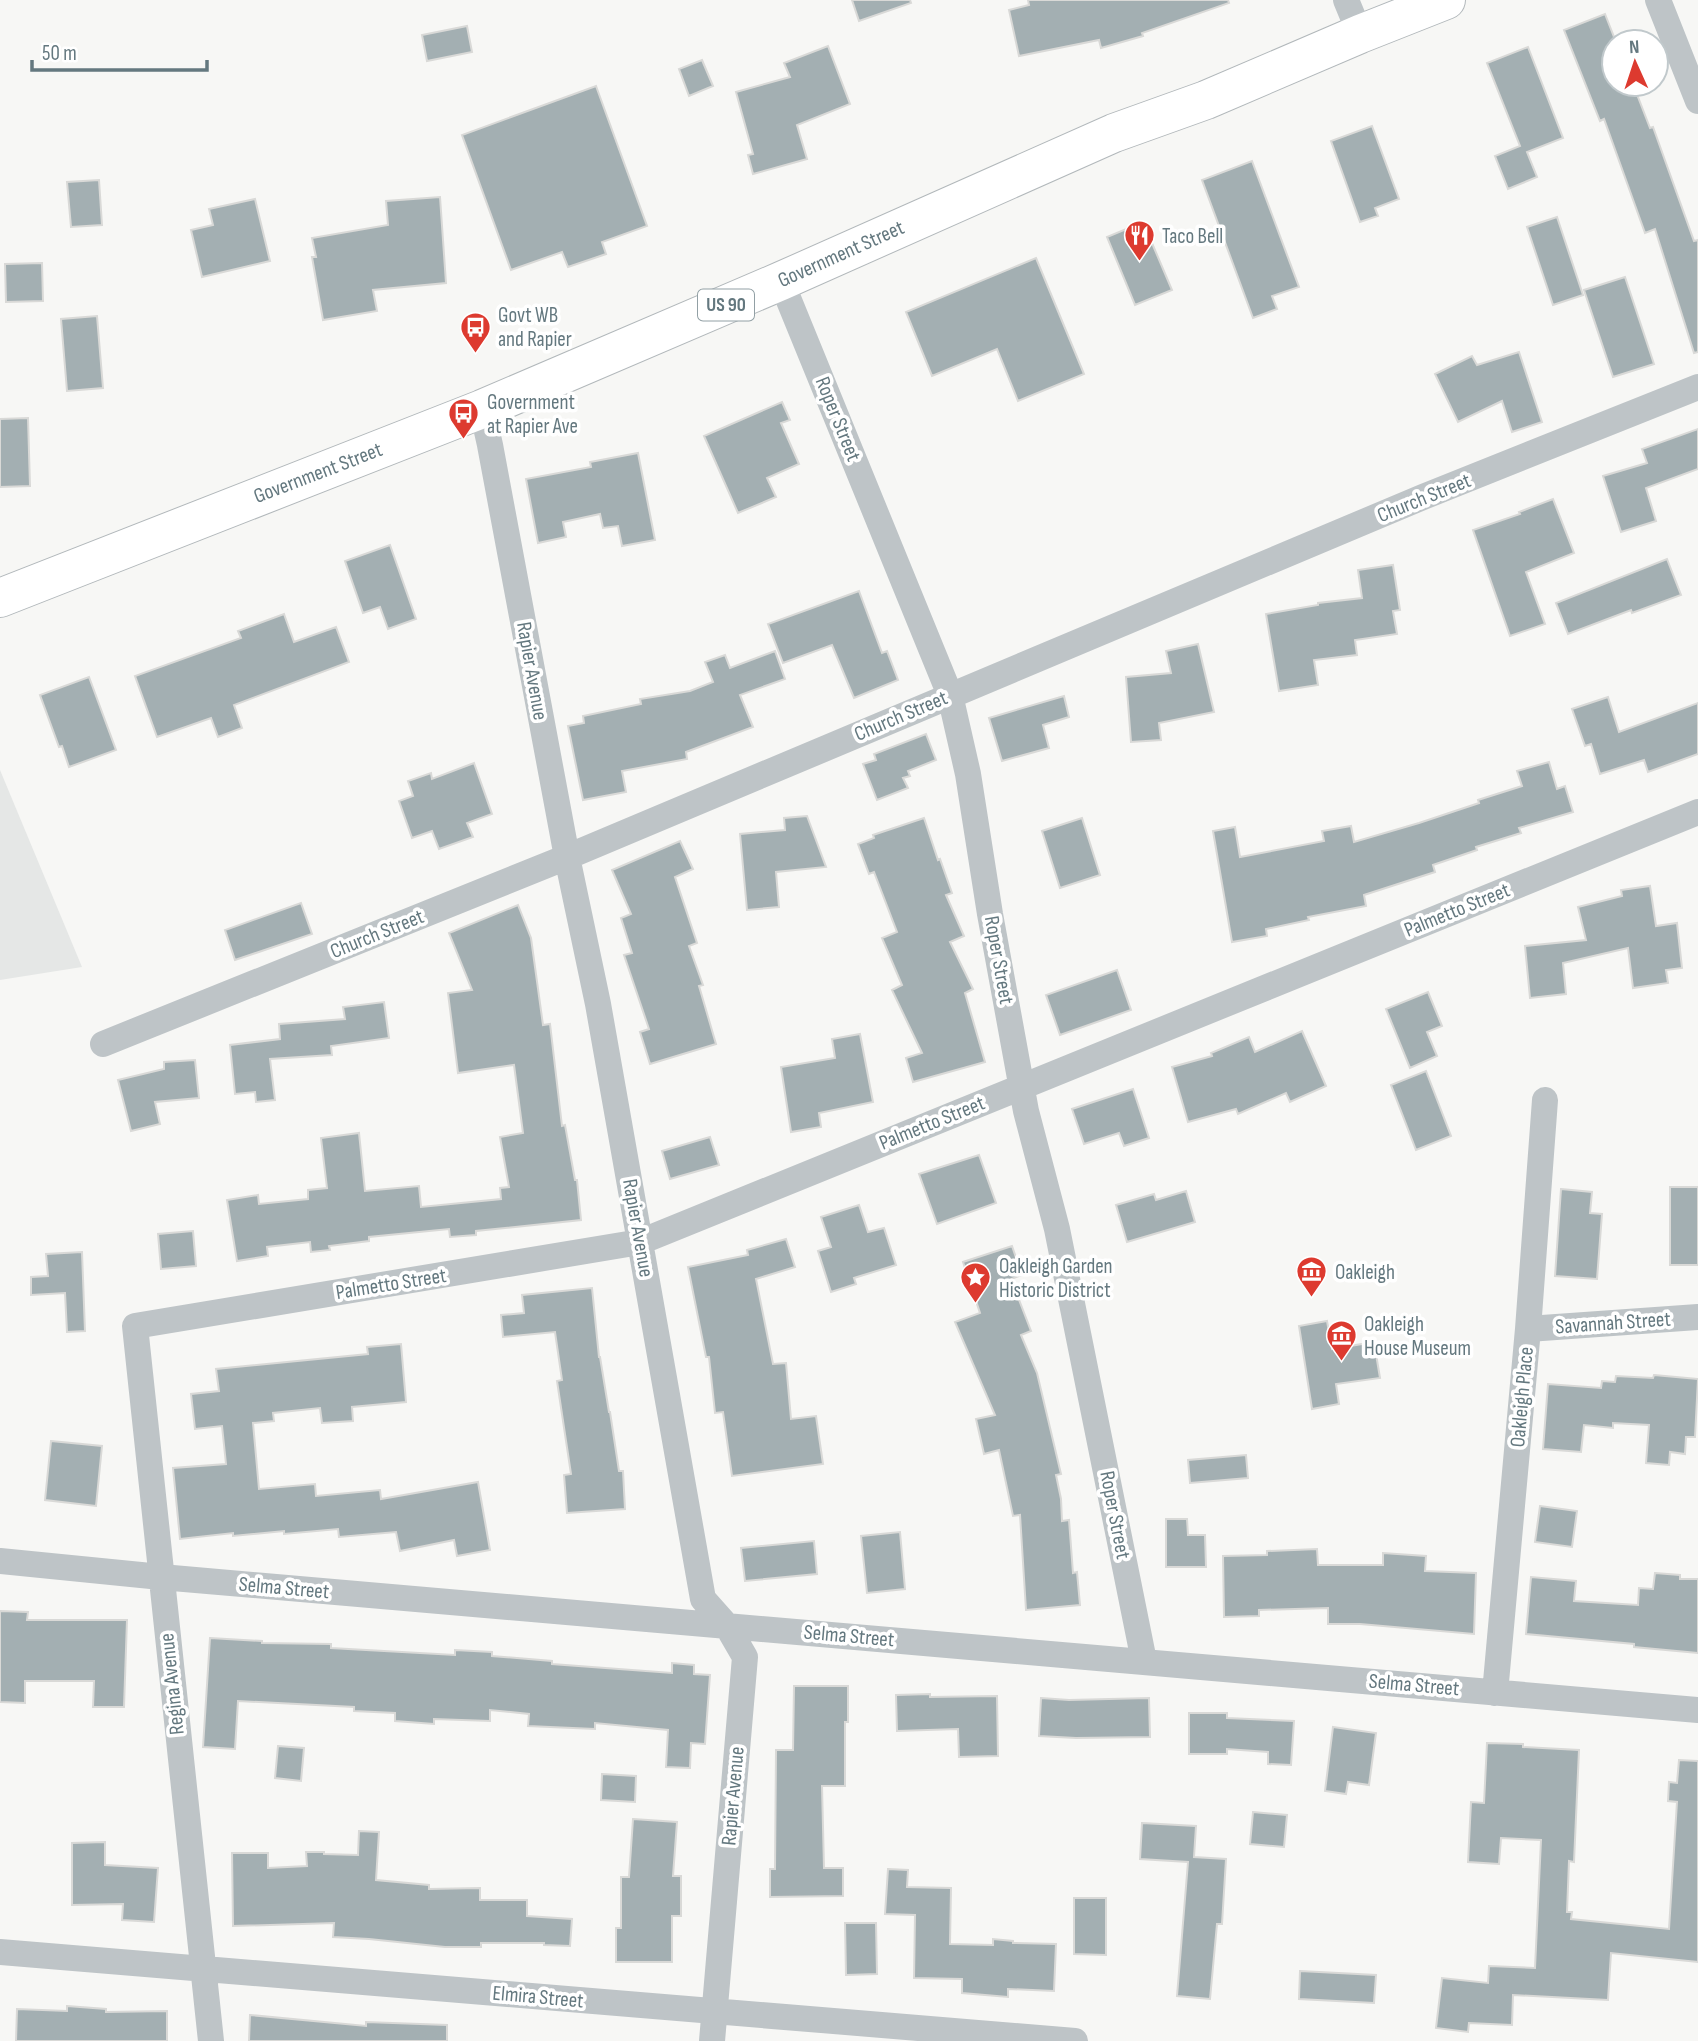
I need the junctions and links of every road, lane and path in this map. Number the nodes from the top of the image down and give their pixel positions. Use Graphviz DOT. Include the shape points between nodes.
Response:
graph roads {
  1 [pos="1446,0"];
  2 [pos="1658,0"];
  3 [pos="1353,17"];
  4 [pos="1698,101"];
  5 [pos="781,281"];
  6 [pos="1698,387"];
  7 [pos="482,409"];
  8 [pos="0,598"];
  9 [pos="950,695"];
  10 [pos="1698,814"];
  11 [pos="566,857"];
  12 [pos="103,1044"];
  13 [pos="1022,1087"];
  14 [pos="1545,1100"];
  15 [pos="640,1242"];
  16 [pos="1698,1317"];
  17 [pos="135,1326"];
  18 [pos="1528,1329"];
  19 [pos="0,1560"];
  20 [pos="161,1577"];
  21 [pos="727,1626"];
  22 [pos="1144,1661"];
  23 [pos="1496,1693"];
  24 [pos="1698,1710"];
  25 [pos="0,1952"];
  26 [pos="204,1970"];
  27 [pos="713,2011"];
  28 [pos="211,2041"];
  29 [pos="712,2041"];
  30 [pos="1075,2041"];
  1 -- 3 [label="main road, Government Street / US 90"];
  2 -- 4 [label="street"];
  3 -- 5 [label="main road, Government Street / US 90" via="1206,100 1114,133"];
  5 -- 7 [label="main road, Government Street / US 90"];
  5 -- 9 [label="street, Roper Street"];
  6 -- 9 [label="street, Church Street"];
  7 -- 8 [label="main road, Government Street / US 90"];
  7 -- 11 [label="street, Rapier Avenue"];
  9 -- 11 [label="street, Church Street"];
  9 -- 13 [label="street, Roper Street"];
  10 -- 13 [label="street, Palmetto Street"];
  11 -- 12 [label="street, Church Street"];
  11 -- 15 [label="street, Rapier Avenue" via="598,1004"];
  13 -- 15 [label="street, Palmetto Street"];
  13 -- 22 [label="street, Roper Street" via="1057,1229"];
  14 -- 18 [label="street, Oakleigh Place"];
  15 -- 17 [label="street, Palmetto Street"];
  15 -- 21 [label="street, Rapier Avenue" via="703,1599"];
  16 -- 18 [label="street, Savannah Street"];
  17 -- 20 [label="street, Regina Avenue"];
  18 -- 23 [label="street, Oakleigh Place"];
  19 -- 20 [label="street, Selma Street"];
  20 -- 21 [label="street, Selma Street"];
  20 -- 26 [label="street, Regina Avenue"];
  21 -- 22 [label="street, Selma Street"];
  21 -- 27 [label="street, Rapier Avenue" via="745,1657"];
  22 -- 23 [label="street, Selma Street"];
  23 -- 24 [label="street, Selma Street"];
  25 -- 26 [label="street, Elmira Street"];
  26 -- 27 [label="street, Elmira Street"];
  26 -- 28 [label="street, Regina Avenue"];
  27 -- 29 [label="street, Rapier Avenue"];
  27 -- 30 [label="street, Elmira Street"];
}
